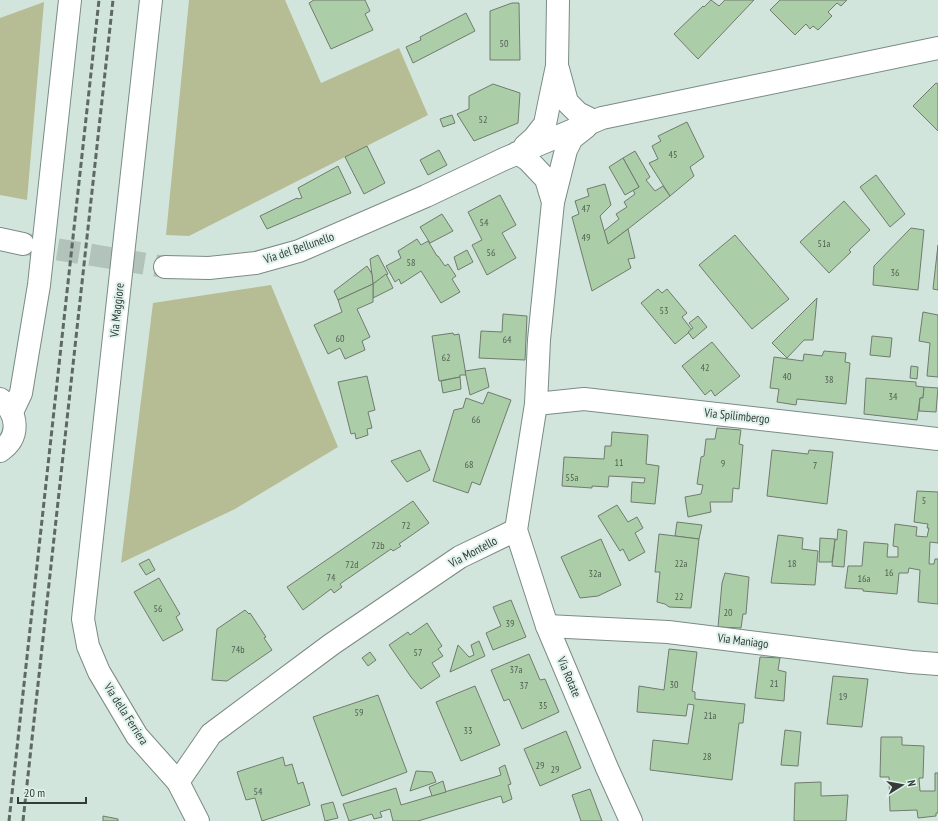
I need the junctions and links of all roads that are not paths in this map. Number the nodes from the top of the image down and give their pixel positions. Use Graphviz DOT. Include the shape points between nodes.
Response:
graph roads {
  1 [pos="70,0"];
  2 [pos="151,0"];
  3 [pos="558,0"];
  4 [pos="938,48"];
  5 [pos="557,66"];
  6 [pos="594,121"];
  7 [pos="517,153"];
  8 [pos="553,202"];
  9 [pos="0,239"];
  10 [pos="23,244"];
  11 [pos="165,267"];
  12 [pos="536,404"];
  13 [pos="6,405"];
  14 [pos="938,439"];
  15 [pos="1,452"];
  16 [pos="516,530"];
  17 [pos="83,619"];
  18 [pos="547,626"];
  19 [pos="938,664"];
  20 [pos="178,782"];
  21 [pos="198,821"];
  22 [pos="631,821"];
  1 -- 13 [label="street" via="40,285 21,393"];
  2 -- 17 [label="street, Via Maggiore"];
  3 -- 5 [label="street"];
  4 -- 6 [label="street"];
  5 -- 6 [label="street" via="567,102 578,113"];
  5 -- 7 [label="street" via="545,124"];
  6 -- 7 [label="street"];
  6 -- 8 [label="street" via="572,138 566,150"];
  7 -- 8 [label="street" via="528,160 546,180"];
  7 -- 11 [label="street, Via del Bellunello" via="426,196 298,251 256,263 209,268"];
  8 -- 12 [label="street" via="539,340"];
  9 -- 10 [label="street"];
  12 -- 14 [label="street, Via Spilimbergo" via="584,400"];
  12 -- 16 [label="street"];
  13 -- 15 [label="street" via="15,420 15,428 13,437"];
  16 -- 18 [label="street, Via Rotate"];
  16 -- 20 [label="street, Via Montello" via="460,557 332,644 211,734"];
  17 -- 20 [label="street, Via della Ferriera" via="88,646 99,672 137,736"];
  18 -- 19 [label="street, Via Maniago" via="668,632"];
  18 -- 22 [label="street, Via Rotate"];
  20 -- 21 [label="street, Via della Ferriera"];
}
